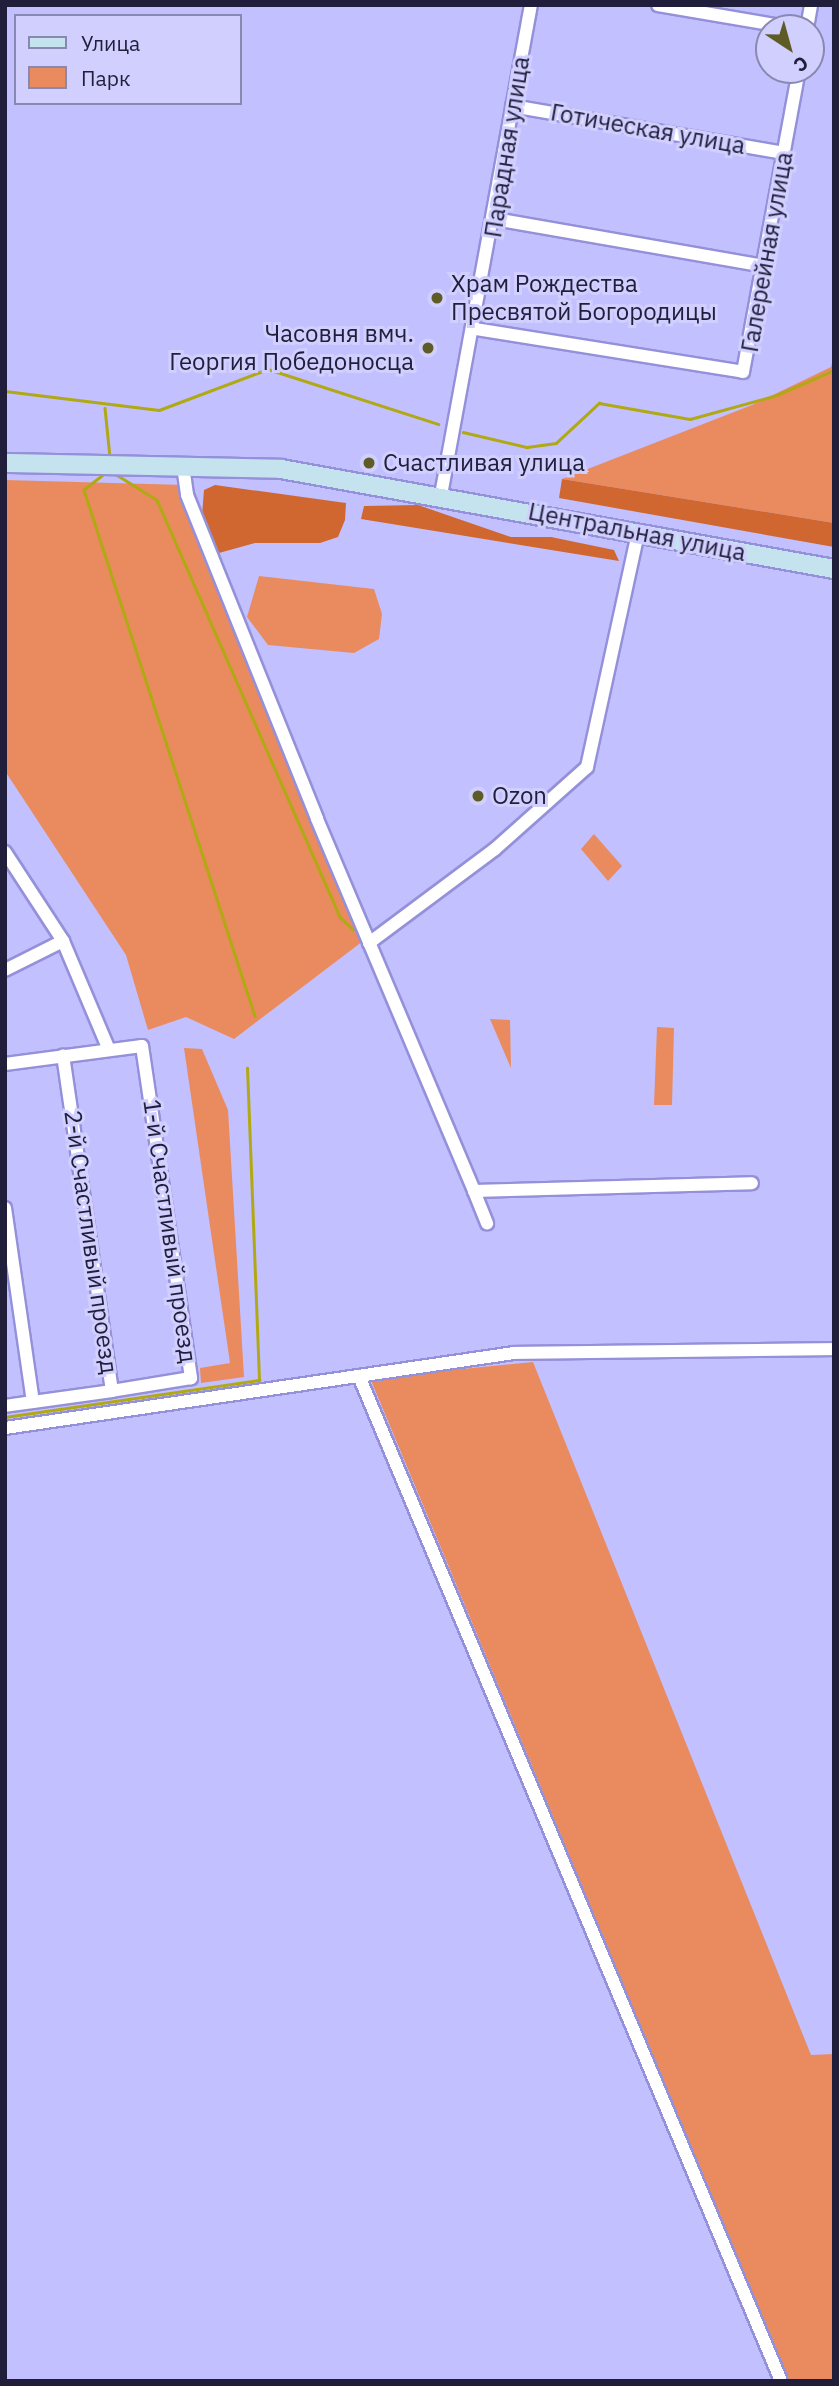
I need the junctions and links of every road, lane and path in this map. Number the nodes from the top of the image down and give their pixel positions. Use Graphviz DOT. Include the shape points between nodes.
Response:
graph roads {
  1 [pos="531,5"];
  2 [pos="658,5"];
  3 [pos="755,22"];
  4 [pos="796,84"];
  5 [pos="512,106"];
  6 [pos="784,153"];
  7 [pos="495,219"];
  8 [pos="765,266"];
  9 [pos="476,329"];
  10 [pos="5,463"];
  11 [pos="183,466"];
  12 [pos="441,495"];
  13 [pos="638,533"];
  14 [pos="834,569"];
  15 [pos="5,852"];
  16 [pos="10,867"];
  17 [pos="63,941"];
  18 [pos="369,943"];
  19 [pos="5,970"];
  20 [pos="109,1049"];
  21 [pos="63,1056"];
  22 [pos="5,1064"];
  23 [pos="752,1183"];
  24 [pos="474,1191"];
  25 [pos="5,1208"];
  26 [pos="487,1224"];
  27 [pos="834,1349"];
  28 [pos="359,1376"];
  29 [pos="112,1391"];
  30 [pos="33,1402"];
  31 [pos="5,1406"];
  32 [pos="5,1428"];
  33 [pos="781,2381"];
  1 -- 5 [label="street, Парадная улица"];
  2 -- 3 [label="street"];
  4 -- 6 [label="street, Галерейная улица"];
  5 -- 6 [label="street, Готическая улица"];
  5 -- 7 [label="street, Парадная улица"];
  6 -- 8 [label="street, Галерейная улица"];
  7 -- 8 [label="street"];
  7 -- 9 [label="street, Парадная улица"];
  8 -- 9 [label="street, Галерейная улица" via="748,366 740,374"];
  9 -- 12 [label="street, Парадная улица"];
  10 -- 11 [label="main road, Центральная улица"];
  11 -- 12 [label="main road, Центральная улица" via="281,469"];
  11 -- 18 [label="street" via="187,495"];
  12 -- 13 [label="main road, Центральная улица"];
  13 -- 14 [label="main road, Центральная улица"];
  13 -- 18 [label="street" via="587,767 479,862"];
  15 -- 16 [label="street"];
  16 -- 17 [label="street"];
  17 -- 19 [label="street"];
  17 -- 20 [label="street"];
  18 -- 24 [label="street"];
  20 -- 21 [label="street"];
  20 -- 29 [label="street, 1-й Счастливый проезд" via="142,1045 191,1378"];
  21 -- 22 [label="street"];
  21 -- 29 [label="street, 2-й Счастливый проезд"];
  23 -- 24 [label="street"];
  24 -- 26 [label="street"];
  25 -- 30 [label="street"];
  27 -- 28 [label="street" via="514,1353"];
  28 -- 32 [label="street"];
  28 -- 33 [label="street"];
  29 -- 30 [label="street, 2-й Счастливый проезд"];
  30 -- 31 [label="street, 2-й Счастливый проезд"];
}
